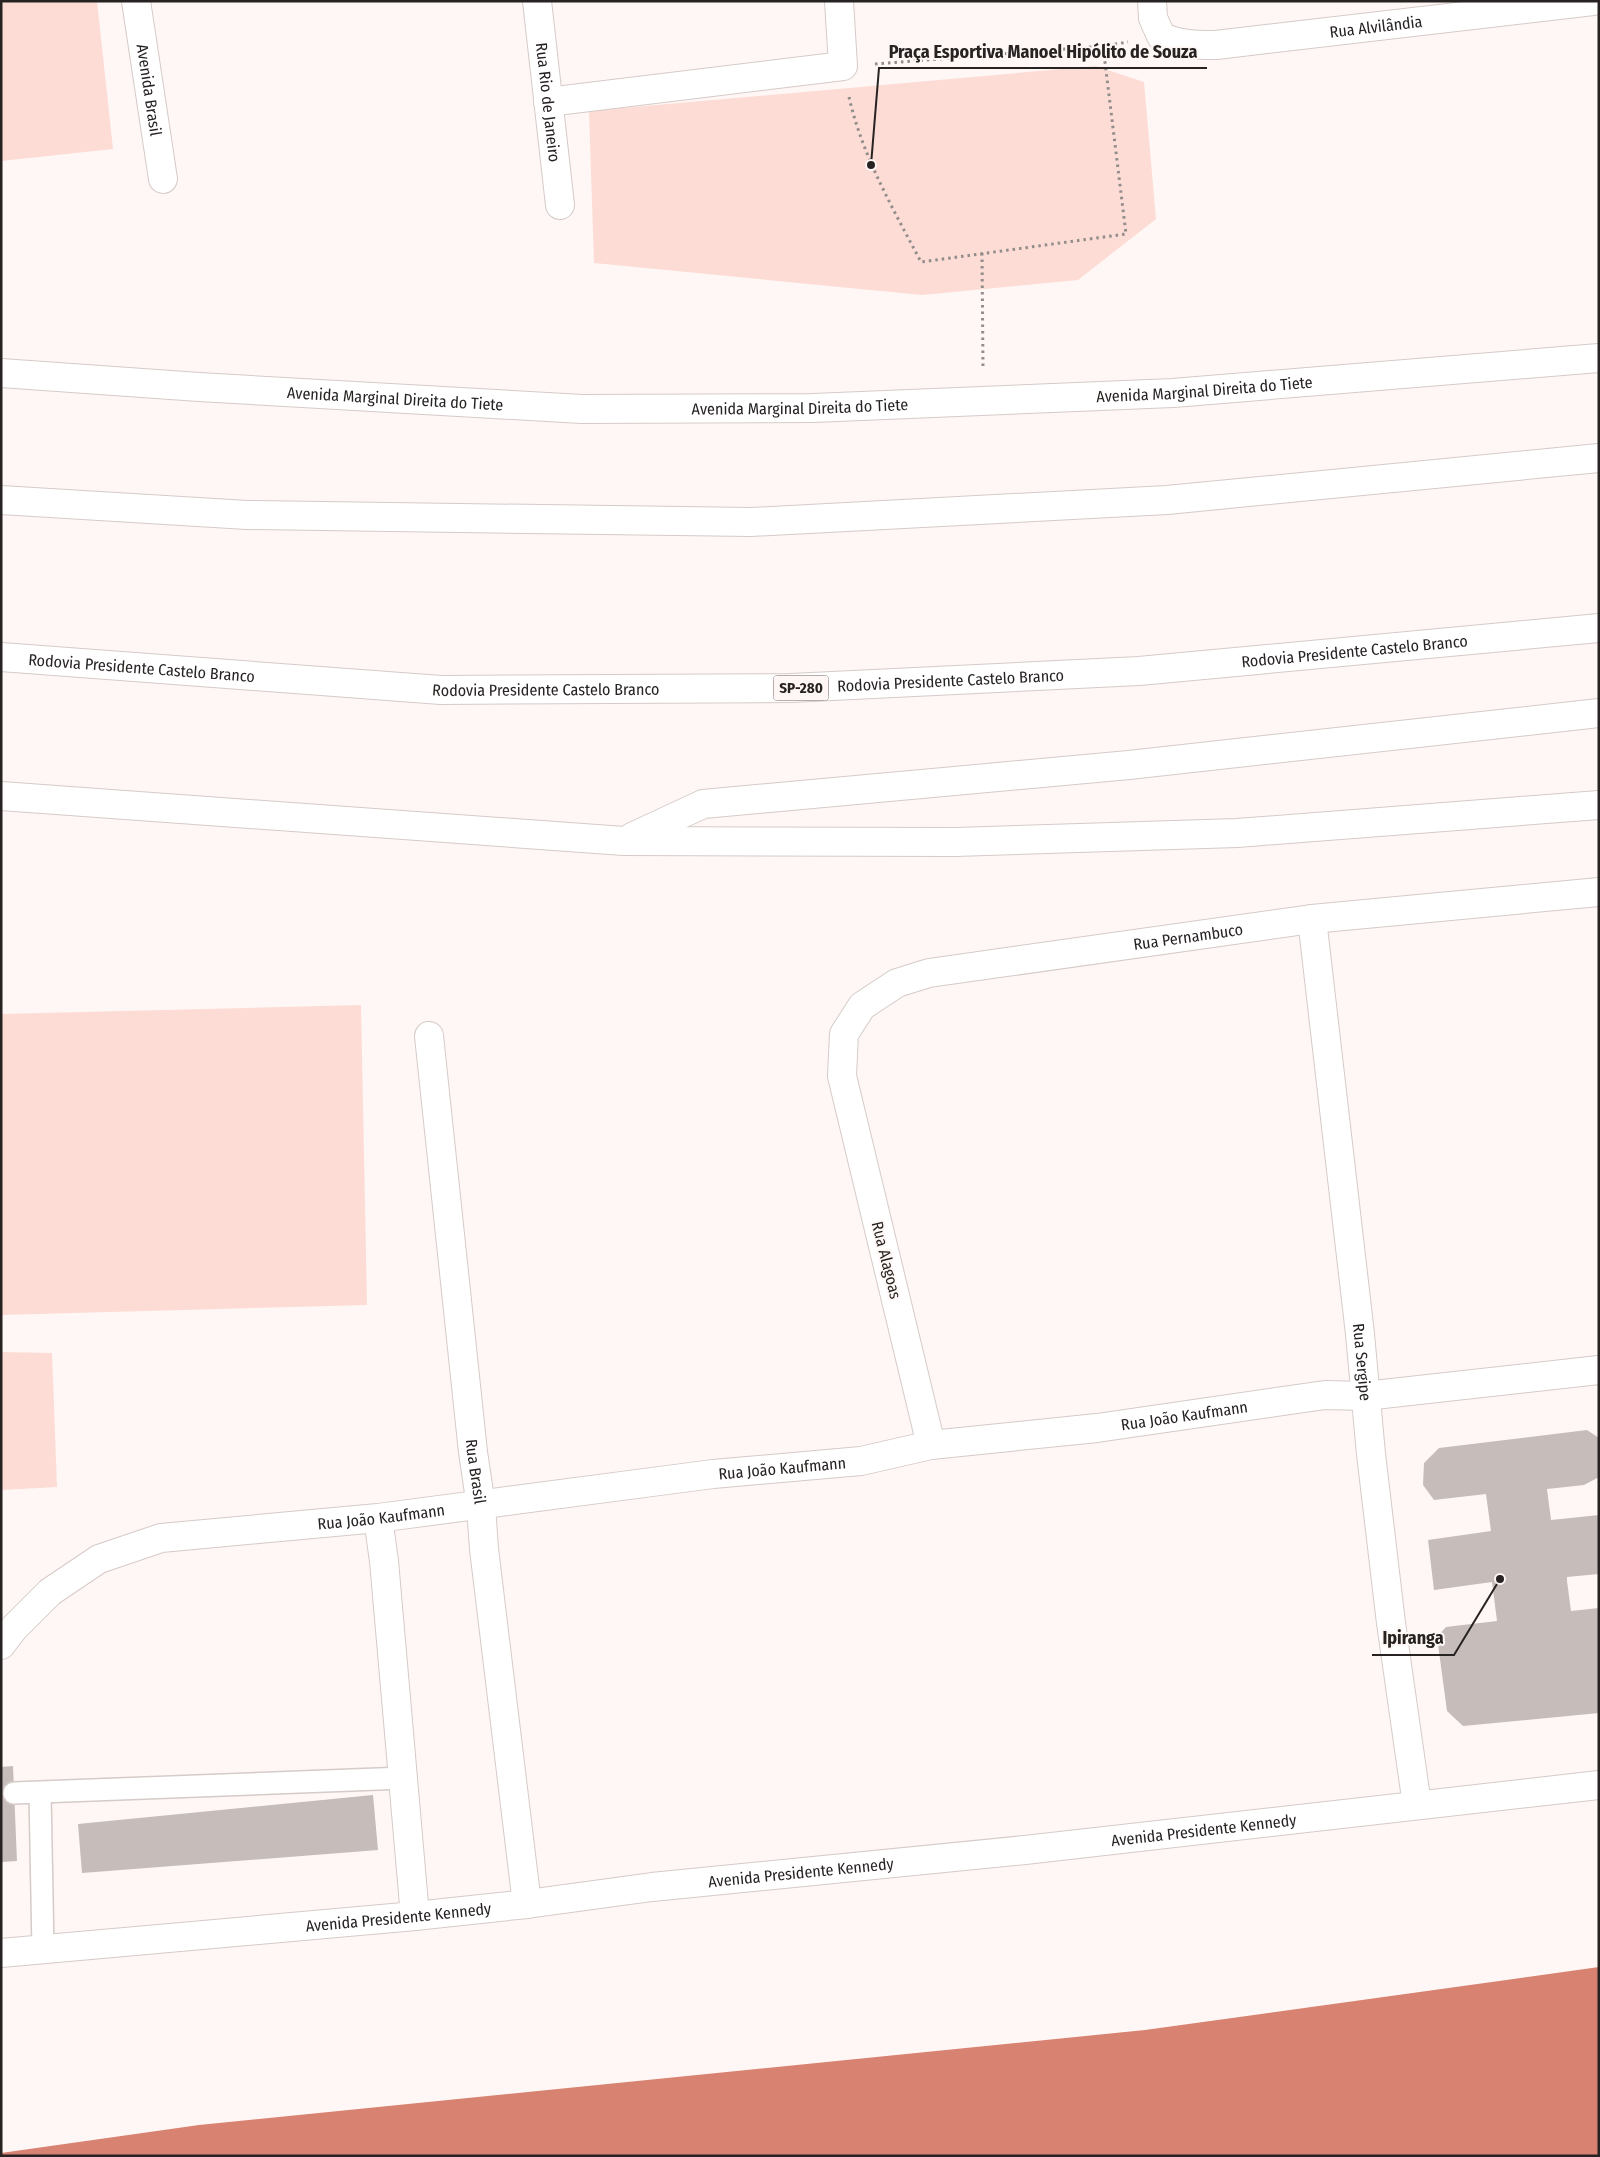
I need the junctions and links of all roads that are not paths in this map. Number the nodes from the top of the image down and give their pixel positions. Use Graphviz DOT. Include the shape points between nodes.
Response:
graph roads {
  1 [pos="136,1"];
  2 [pos="537,1"];
  3 [pos="839,1"];
  4 [pos="1152,1"];
  5 [pos="1592,1"];
  6 [pos="1520,5"];
  7 [pos="548,102"];
  8 [pos="163,180"];
  9 [pos="560,205"];
  10 [pos="1599,358"];
  11 [pos="1,373"];
  12 [pos="1599,458"];
  13 [pos="1,500"];
  14 [pos="1599,628"];
  15 [pos="1,658"];
  16 [pos="1599,713"];
  17 [pos="1,796"];
  18 [pos="1599,805"];
  19 [pos="624,841"];
  20 [pos="1599,892"];
  21 [pos="1312,918"];
  22 [pos="429,1036"];
  23 [pos="842,1076"];
  24 [pos="1599,1370"];
  25 [pos="1365,1396"];
  26 [pos="931,1445"];
  27 [pos="482,1506"];
  28 [pos="378,1518"];
  29 [pos="1,1645"];
  30 [pos="404,1778"];
  31 [pos="1599,1785"];
  32 [pos="14,1793"];
  33 [pos="40,1793"];
  34 [pos="1417,1805"];
  35 [pos="527,1904"];
  36 [pos="415,1916"];
  37 [pos="44,1949"];
  38 [pos="1,1953"];
  1 -- 8 [label="main road, Avenida Brasil"];
  2 -- 7 [label="main road, Rua Rio de Janeiro"];
  3 -- 7 [label="main road" via="843,66"];
  4 -- 6 [label="main road, Rua Alvilândia" via="1153,18 1161,36 1180,43 1216,44"];
  5 -- 6 [label="main road, Rua Alvilândia"];
  7 -- 9 [label="main road, Rua Rio de Janeiro"];
  10 -- 11 [label="main road, Avenida Marginal Direita do Tiete" via="1173,393 813,408 582,409"];
  12 -- 13 [label="main road" via="1167,500 751,522 247,515"];
  14 -- 15 [label="main road, Rodovia Presidente Castelo Branco / SP-280" via="1139,671 790,688 442,690"];
  16 -- 19 [label="main road" via="1130,765 703,804"];
  17 -- 19 [label="main road"];
  18 -- 19 [label="main road" via="1237,833 954,842"];
  20 -- 21 [label="main road, Rua Pernambuco"];
  21 -- 23 [label="main road, Rua Pernambuco" via="929,973 897,983 862,1006 844,1034"];
  21 -- 25 [label="main road, Rua Sergipe"];
  22 -- 27 [label="main road, Rua Brasil" via="473,1452"];
  23 -- 26 [label="main road, Rua Alagoas"];
  24 -- 25 [label="main road, Rua João Kaufmann"];
  25 -- 26 [label="main road, Rua João Kaufmann" via="1325,1394 1097,1428"];
  25 -- 34 [label="main road, Rua Sergipe" via="1391,1623"];
  26 -- 27 [label="main road, Rua João Kaufmann" via="861,1461 713,1474"];
  27 -- 28 [label="main road, Rua João Kaufmann"];
  27 -- 35 [label="main road, Rua Brasil" via="485,1559"];
  28 -- 29 [label="main road, Rua João Kaufmann" via="161,1538 99,1559 50,1592"];
  28 -- 30 [label="main road"];
  30 -- 33 [label="lane"];
  30 -- 36 [label="main road"];
  31 -- 34 [label="main road, Avenida Presidente Kennedy"];
  32 -- 33 [label="lane"];
  33 -- 37 [label="lane"];
  34 -- 35 [label="main road, Avenida Presidente Kennedy" via="1025,1850 652,1887"];
  35 -- 36 [label="main road, Avenida Presidente Kennedy"];
  36 -- 37 [label="main road, Avenida Presidente Kennedy"];
  37 -- 38 [label="main road, Avenida Presidente Kennedy"];
}
